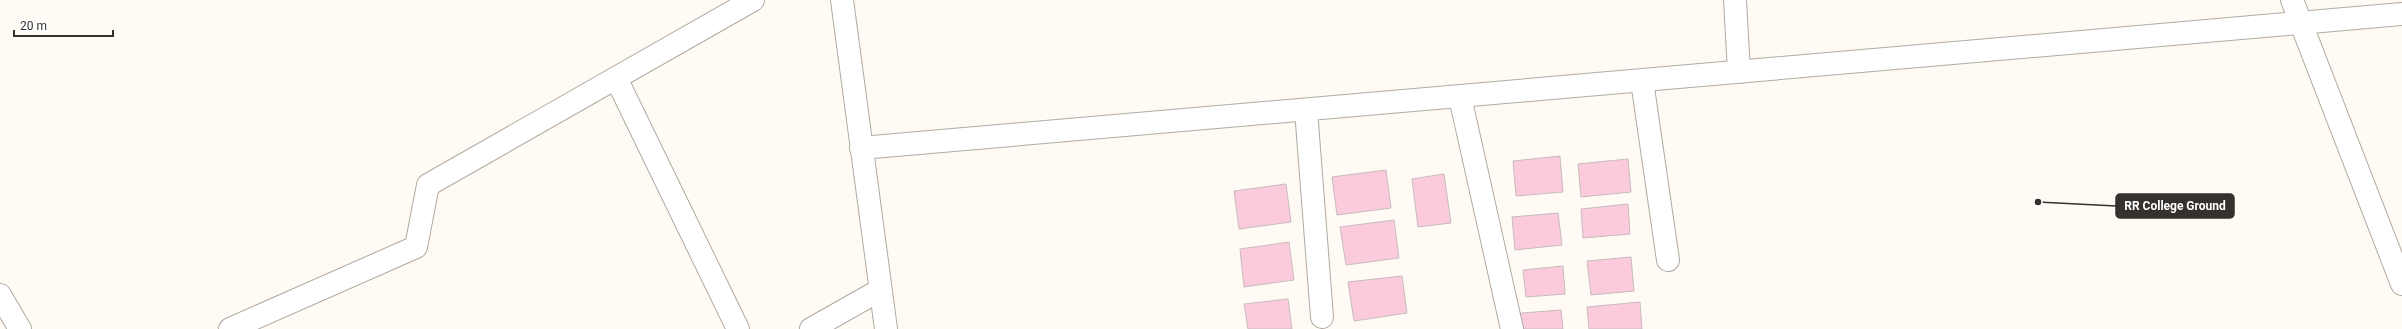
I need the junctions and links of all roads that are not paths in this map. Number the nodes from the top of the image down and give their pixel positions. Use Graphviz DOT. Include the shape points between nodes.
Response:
graph roads {
  1 [pos="753,0"];
  2 [pos="842,0"];
  3 [pos="1735,0"];
  4 [pos="2292,0"];
  5 [pos="2402,14"];
  6 [pos="2302,23"];
  7 [pos="1739,72"];
  8 [pos="616,78"];
  9 [pos="1642,81"];
  10 [pos="1460,97"];
  11 [pos="1306,110"];
  12 [pos="861,148"];
  13 [pos="1668,260"];
  14 [pos="2402,284"];
  15 [pos="880,290"];
  16 [pos="0,295"];
  17 [pos="1322,318"];
  18 [pos="20,329"];
  19 [pos="230,329"];
  20 [pos="738,329"];
  21 [pos="811,329"];
  22 [pos="886,329"];
  23 [pos="1512,329"];
  1 -- 8 [label="street"];
  2 -- 12 [label="street"];
  3 -- 7 [label="street"];
  4 -- 6 [label="street"];
  5 -- 6 [label="street"];
  6 -- 7 [label="street"];
  6 -- 14 [label="street"];
  7 -- 9 [label="street"];
  8 -- 19 [label="street" via="428,185 416,247"];
  8 -- 20 [label="street"];
  9 -- 10 [label="street"];
  9 -- 13 [label="street"];
  10 -- 11 [label="street"];
  10 -- 23 [label="street"];
  11 -- 12 [label="street"];
  11 -- 17 [label="street"];
  12 -- 15 [label="street"];
  15 -- 21 [label="street"];
  15 -- 22 [label="street"];
  16 -- 18 [label="street"];
}
